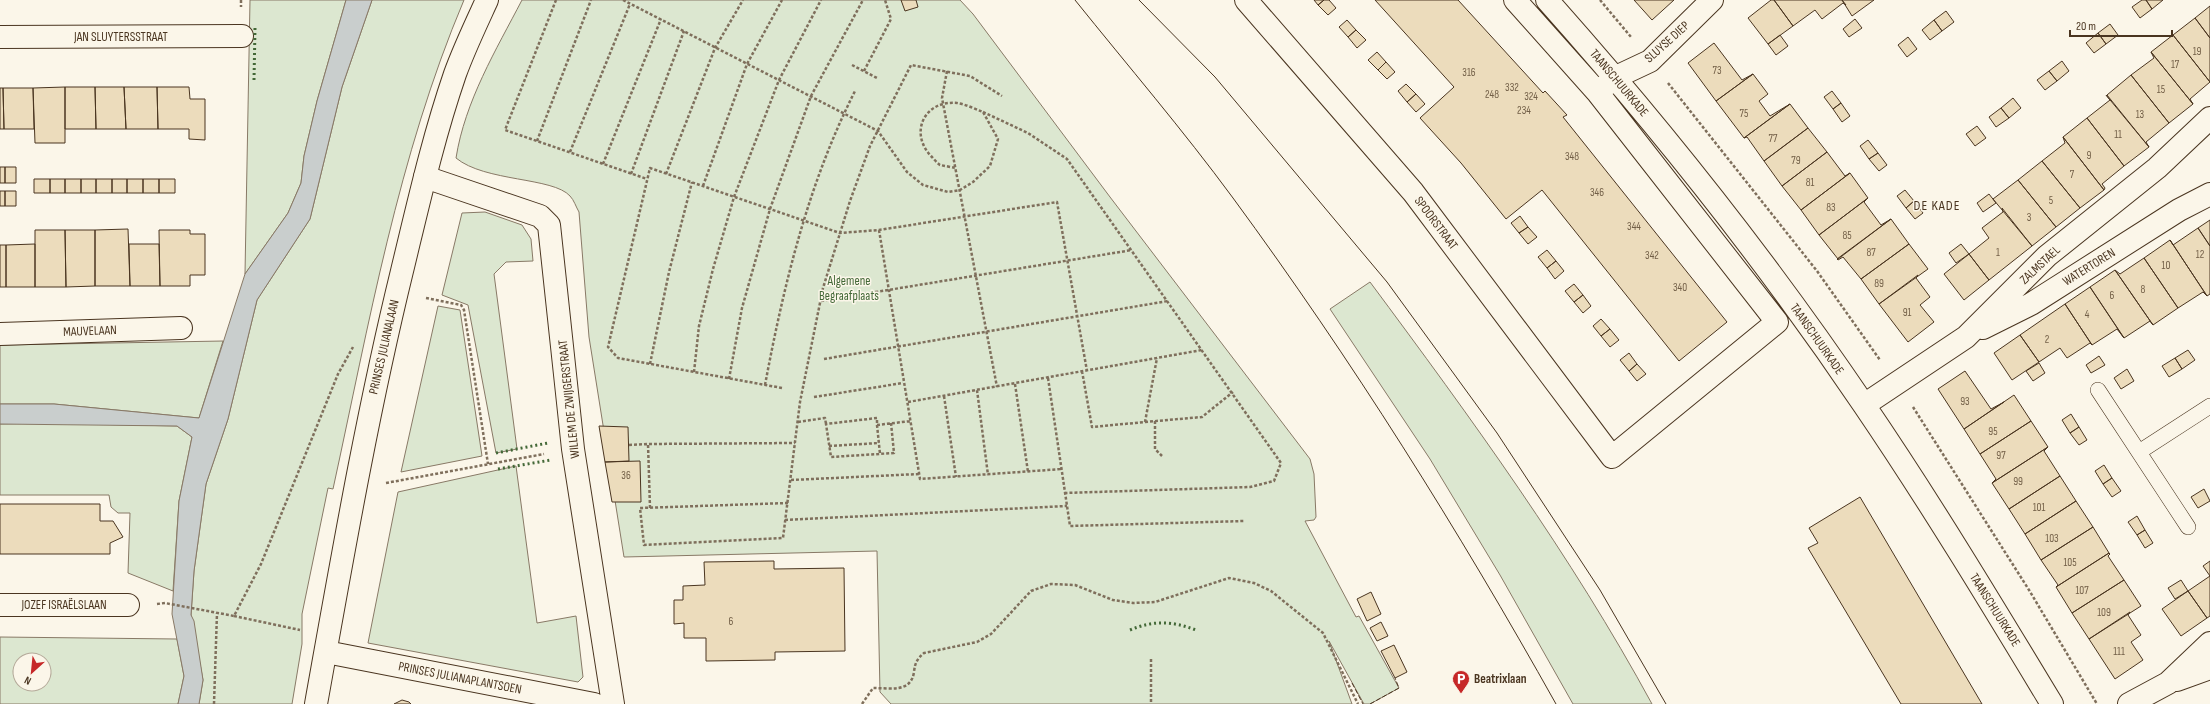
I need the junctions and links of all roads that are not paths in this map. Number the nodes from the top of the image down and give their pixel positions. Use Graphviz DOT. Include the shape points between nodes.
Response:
graph roads {
  1 [pos="487,0"];
  2 [pos="1246,0"];
  3 [pos="1516,0"];
  4 [pos="1547,0"];
  5 [pos="1712,0"];
  6 [pos="242,36"];
  7 [pos="0,37"];
  8 [pos="1616,77"];
  9 [pos="1598,93"];
  10 [pos="2210,118"];
  11 [pos="425,177"];
  12 [pos="2210,194"];
  13 [pos="181,328"];
  14 [pos="0,334"];
  15 [pos="1966,337"];
  16 [pos="2098,390"];
  17 [pos="1864,406"];
  18 [pos="2210,406"];
  19 [pos="2139,452"];
  20 [pos="1612,457"];
  21 [pos="2188,527"];
  22 [pos="0,605"];
  23 [pos="128,605"];
  24 [pos="2210,643"];
  25 [pos="326,652"];
  26 [pos="2210,668"];
  27 [pos="2168,683"];
  28 [pos="316,704"];
  29 [pos="594,704"];
  30 [pos="613,704"];
  31 [pos="2052,704"];
  32 [pos="2130,704"];
  1 -- 11 [label="street, PRINSES JULIANALAAN" via="456,74"];
  2 -- 20 [label="street, SPOORSTRAAT" via="1413,192"];
  3 -- 9 [label="street, TAANSCHUURKADE"];
  4 -- 8 [label="street, TAANSCHUURKADE"];
  5 -- 8 [label="street, SLUYSE DIEP" via="1650,61"];
  6 -- 7 [label="street, JAN SLUYTERSSTRAAT"];
  8 -- 9 [label="street, SLUYSE DIEP"];
  8 -- 17 [label="street, TAANSCHUURKADE" via="1712,196 1792,303"];
  9 -- 20 [label="street, TAANSCHUURKADE" via="1777,322"];
  10 -- 15 [label="street, ZALMSTAEL" via="2157,168 2047,256"];
  11 -- 25 [label="street, PRINSES JULIANALAAN" via="384,350 334,596"];
  11 -- 30 [label="street, WILLEM DE ZWIJGERSTRAAT" via="540,216 549,225 573,449"];
  12 -- 15 [label="street, WATERTOREN" via="2180,210 2031,304"];
  13 -- 14 [label="street, MAUVELAAN"];
  15 -- 17 [label="street, ZALMSTAEL"];
  16 -- 19 [label="lane"];
  17 -- 31 [label="street, TAANSCHUURKADE"];
  18 -- 19 [label="lane"];
  19 -- 21 [label="lane"];
  22 -- 23 [label="street, JOZEF ISRAËLSLAAN"];
  24 -- 27 [label="street"];
  25 -- 28 [label="street, PRINSES JULIANALAAN"];
  25 -- 29 [label="street, PRINSES JULIANAPLANTSOEN"];
  26 -- 27 [label="street"];
  27 -- 32 [label="street"];
}
